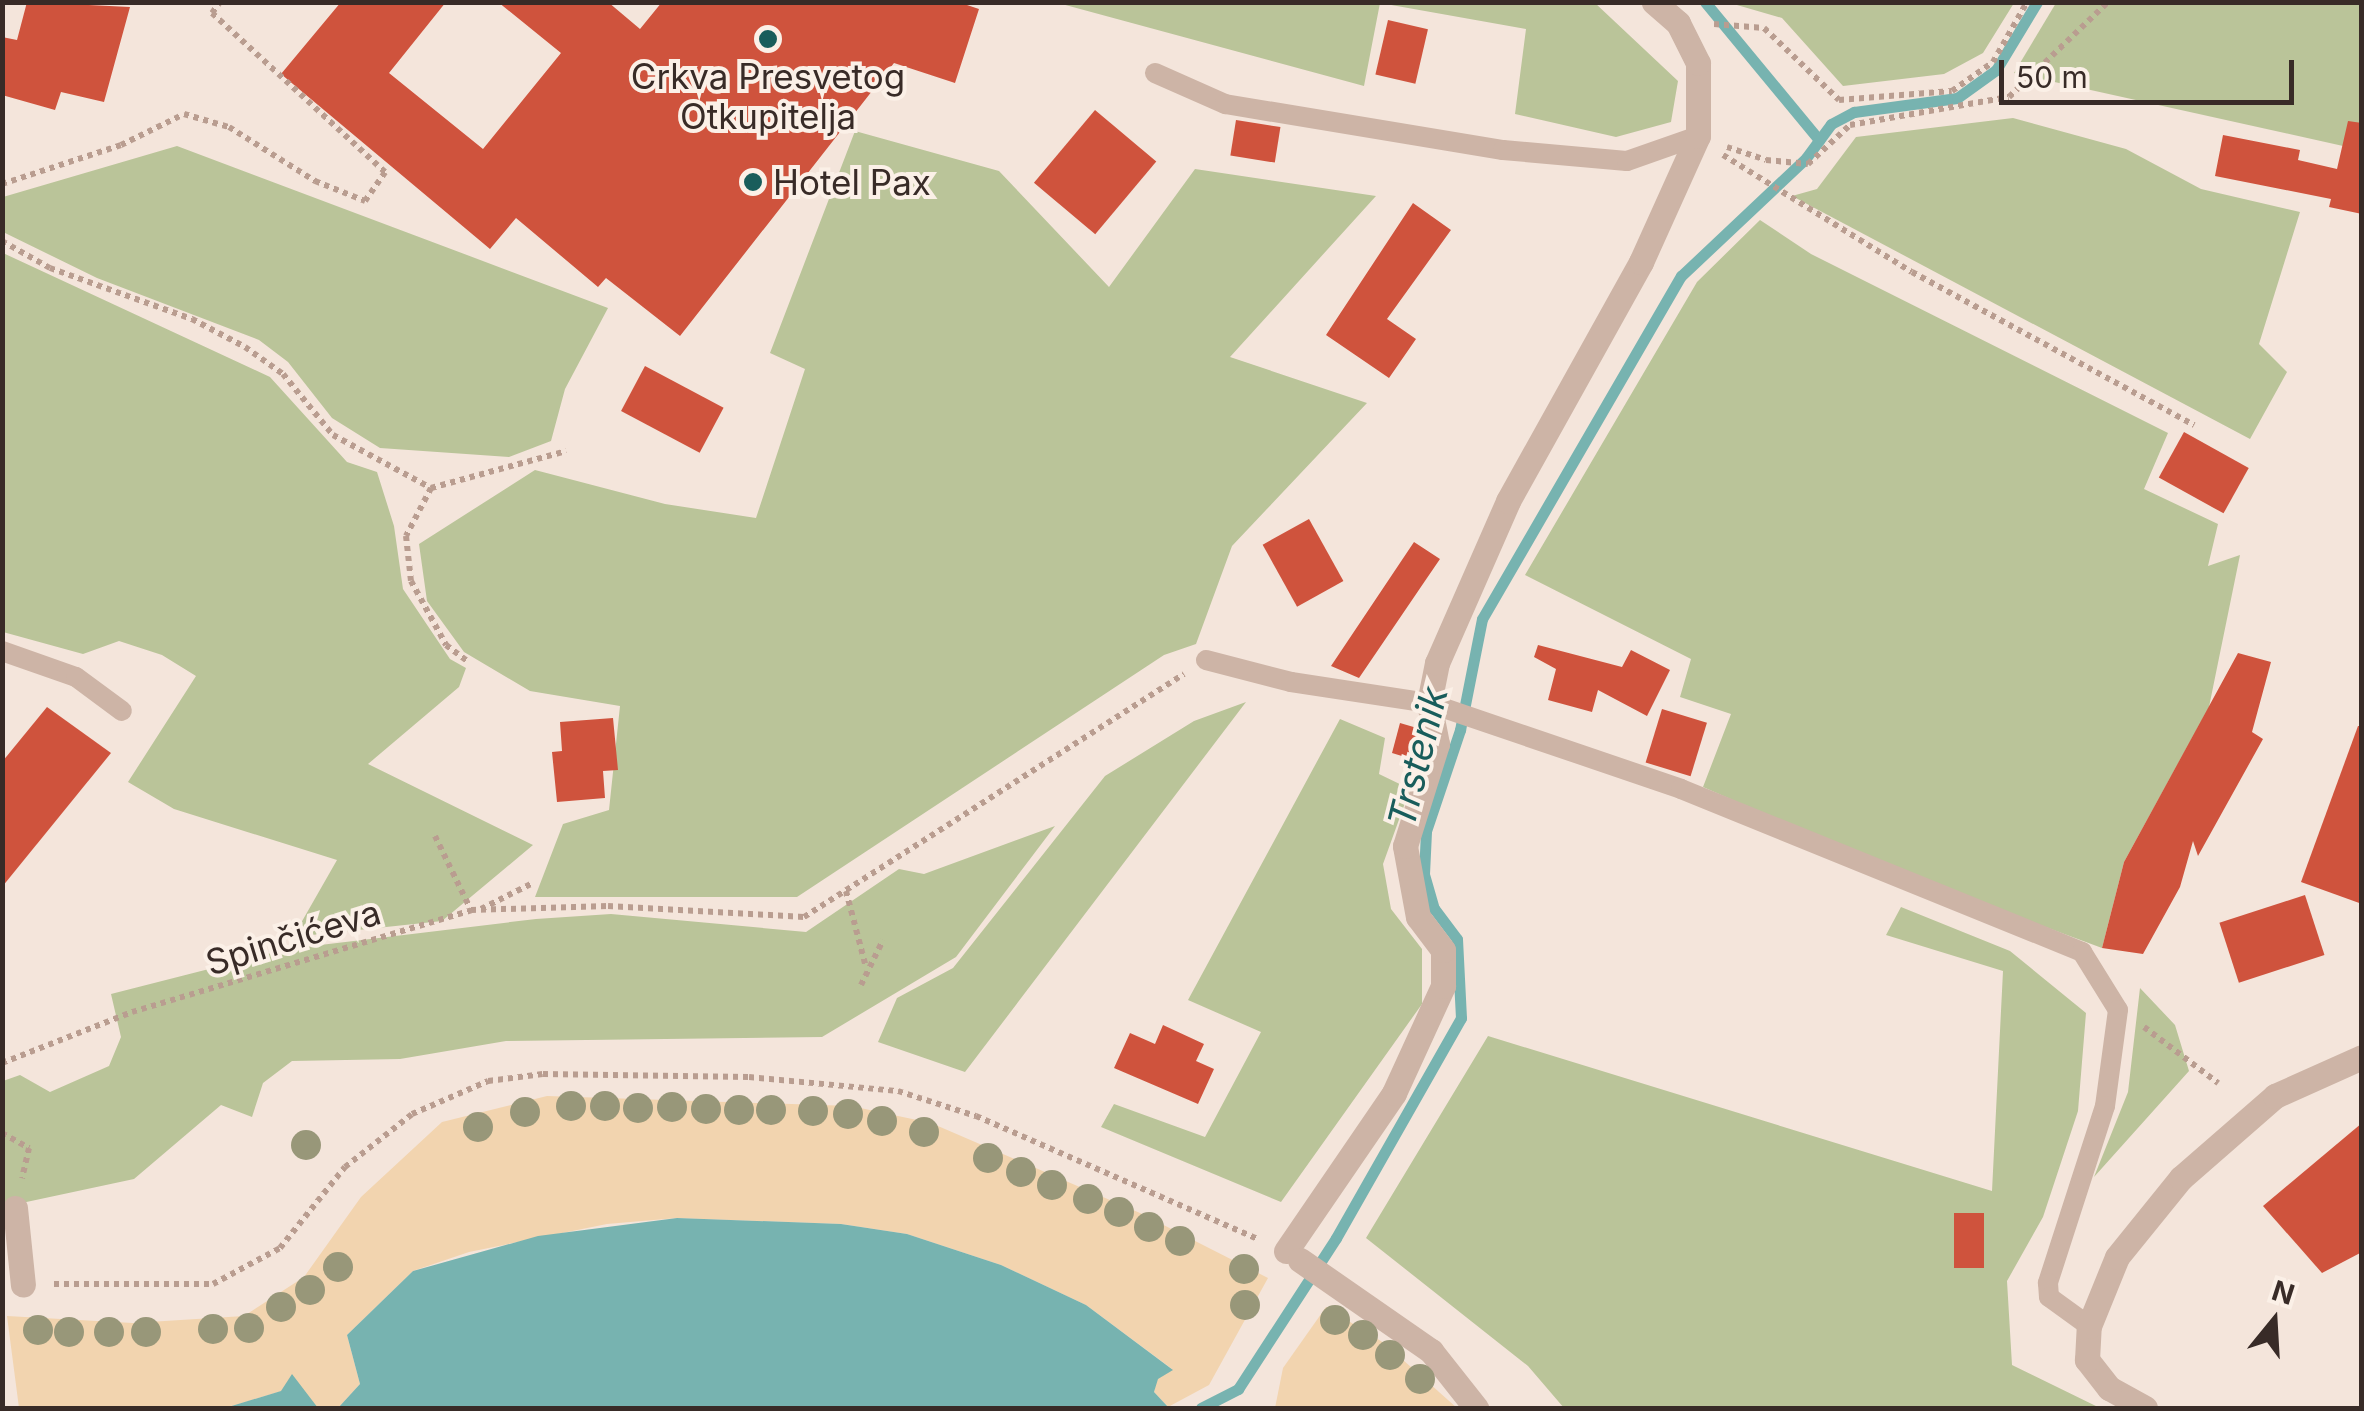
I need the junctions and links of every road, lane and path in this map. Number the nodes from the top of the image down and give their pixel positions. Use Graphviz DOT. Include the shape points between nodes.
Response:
graph roads {
  1 [pos="220,2"];
  2 [pos="1654,2"];
  3 [pos="2027,2"];
  4 [pos="2108,2"];
  5 [pos="1704,23"];
  6 [pos="1154,73"];
  7 [pos="1698,136"];
  8 [pos="1748,172"];
  9 [pos="2,184"];
  10 [pos="2,241"];
  11 [pos="2194,425"];
  12 [pos="566,452"];
  13 [pos="430,488"];
  14 [pos="2,651"];
  15 [pos="1206,660"];
  16 [pos="467,661"];
  17 [pos="1436,706"];
  18 [pos="122,712"];
  19 [pos="435,836"];
  20 [pos="533,883"];
  21 [pos="846,891"];
  22 [pos="480,909"];
  23 [pos="471,910"];
  24 [pos="882,940"];
  25 [pos="866,967"];
  26 [pos="861,985"];
  27 [pos="2167,1042"];
  28 [pos="2362,1058"];
  29 [pos="2,1064"];
  30 [pos="2218,1083"];
  31 [pos="2,1133"];
  32 [pos="15,1208"];
  33 [pos="1293,1255"];
  34 [pos="22,1284"];
  35 [pos="2089,1326"];
  36 [pos="1476,1408"];
  37 [pos="2146,1408"];
  1 -- 9 [label="path" via="212,13 385,172 366,202 315,182 229,127 184,114 121,145"];
  2 -- 7 [label="street" via="1678,23 1698,62"];
  3 -- 5 [label="path" via="1993,62 1952,90 1838,100 1764,28"];
  4 -- 7 [label="path" via="2009,97 1850,125 1808,164 1766,160"];
  6 -- 7 [label="lane" via="1225,104 1503,150 1627,161"];
  7 -- 17 [label="street" via="1640,262 1457,608"];
  8 -- 11 [label="path"];
  10 -- 13 [label="path" via="50,268 192,319 245,346 283,374 334,435"];
  12 -- 13 [label="path"];
  13 -- 16 [label="path" via="406,536 411,581 446,646"];
  14 -- 18 [label="lane" via="76,677"];
  15 -- 17 [label="lane"];
  15 -- 21 [label="path, Spinčićeva"];
  17 -- 33 [label="street" via="1437,744 1405,846 1418,917 1443,950 1443,986 1394,1093"];
  17 -- 35 [label="lane" via="1680,789 2082,952 2118,1010 2105,1106 2048,1283 2049,1298"];
  19 -- 23 [label="path"];
  20 -- 22 [label="path"];
  21 -- 22 [label="path, Spinčićeva" via="804,917 608,906"];
  21 -- 25 [label="path"];
  22 -- 23 [label="path, Spinčićeva"];
  23 -- 29 [label="path, Spinčićeva" via="132,1012"];
  24 -- 25 [label="path"];
  25 -- 26 [label="path"];
  27 -- 30 [label="path"];
  28 -- 35 [label="street" via="2275,1096 2181,1178 2142,1218 2117,1257"];
  31 -- 32 [label="path" via="29,1148"];
  32 -- 34 [label="street"];
  33 -- 34 [label="path" via="976,1116 898,1091 749,1077 544,1074 488,1081 412,1114 345,1167 280,1248 213,1284"];
  33 -- 36 [label="street" via="1431,1350"];
  35 -- 37 [label="street" via="2092,1370"];
}
